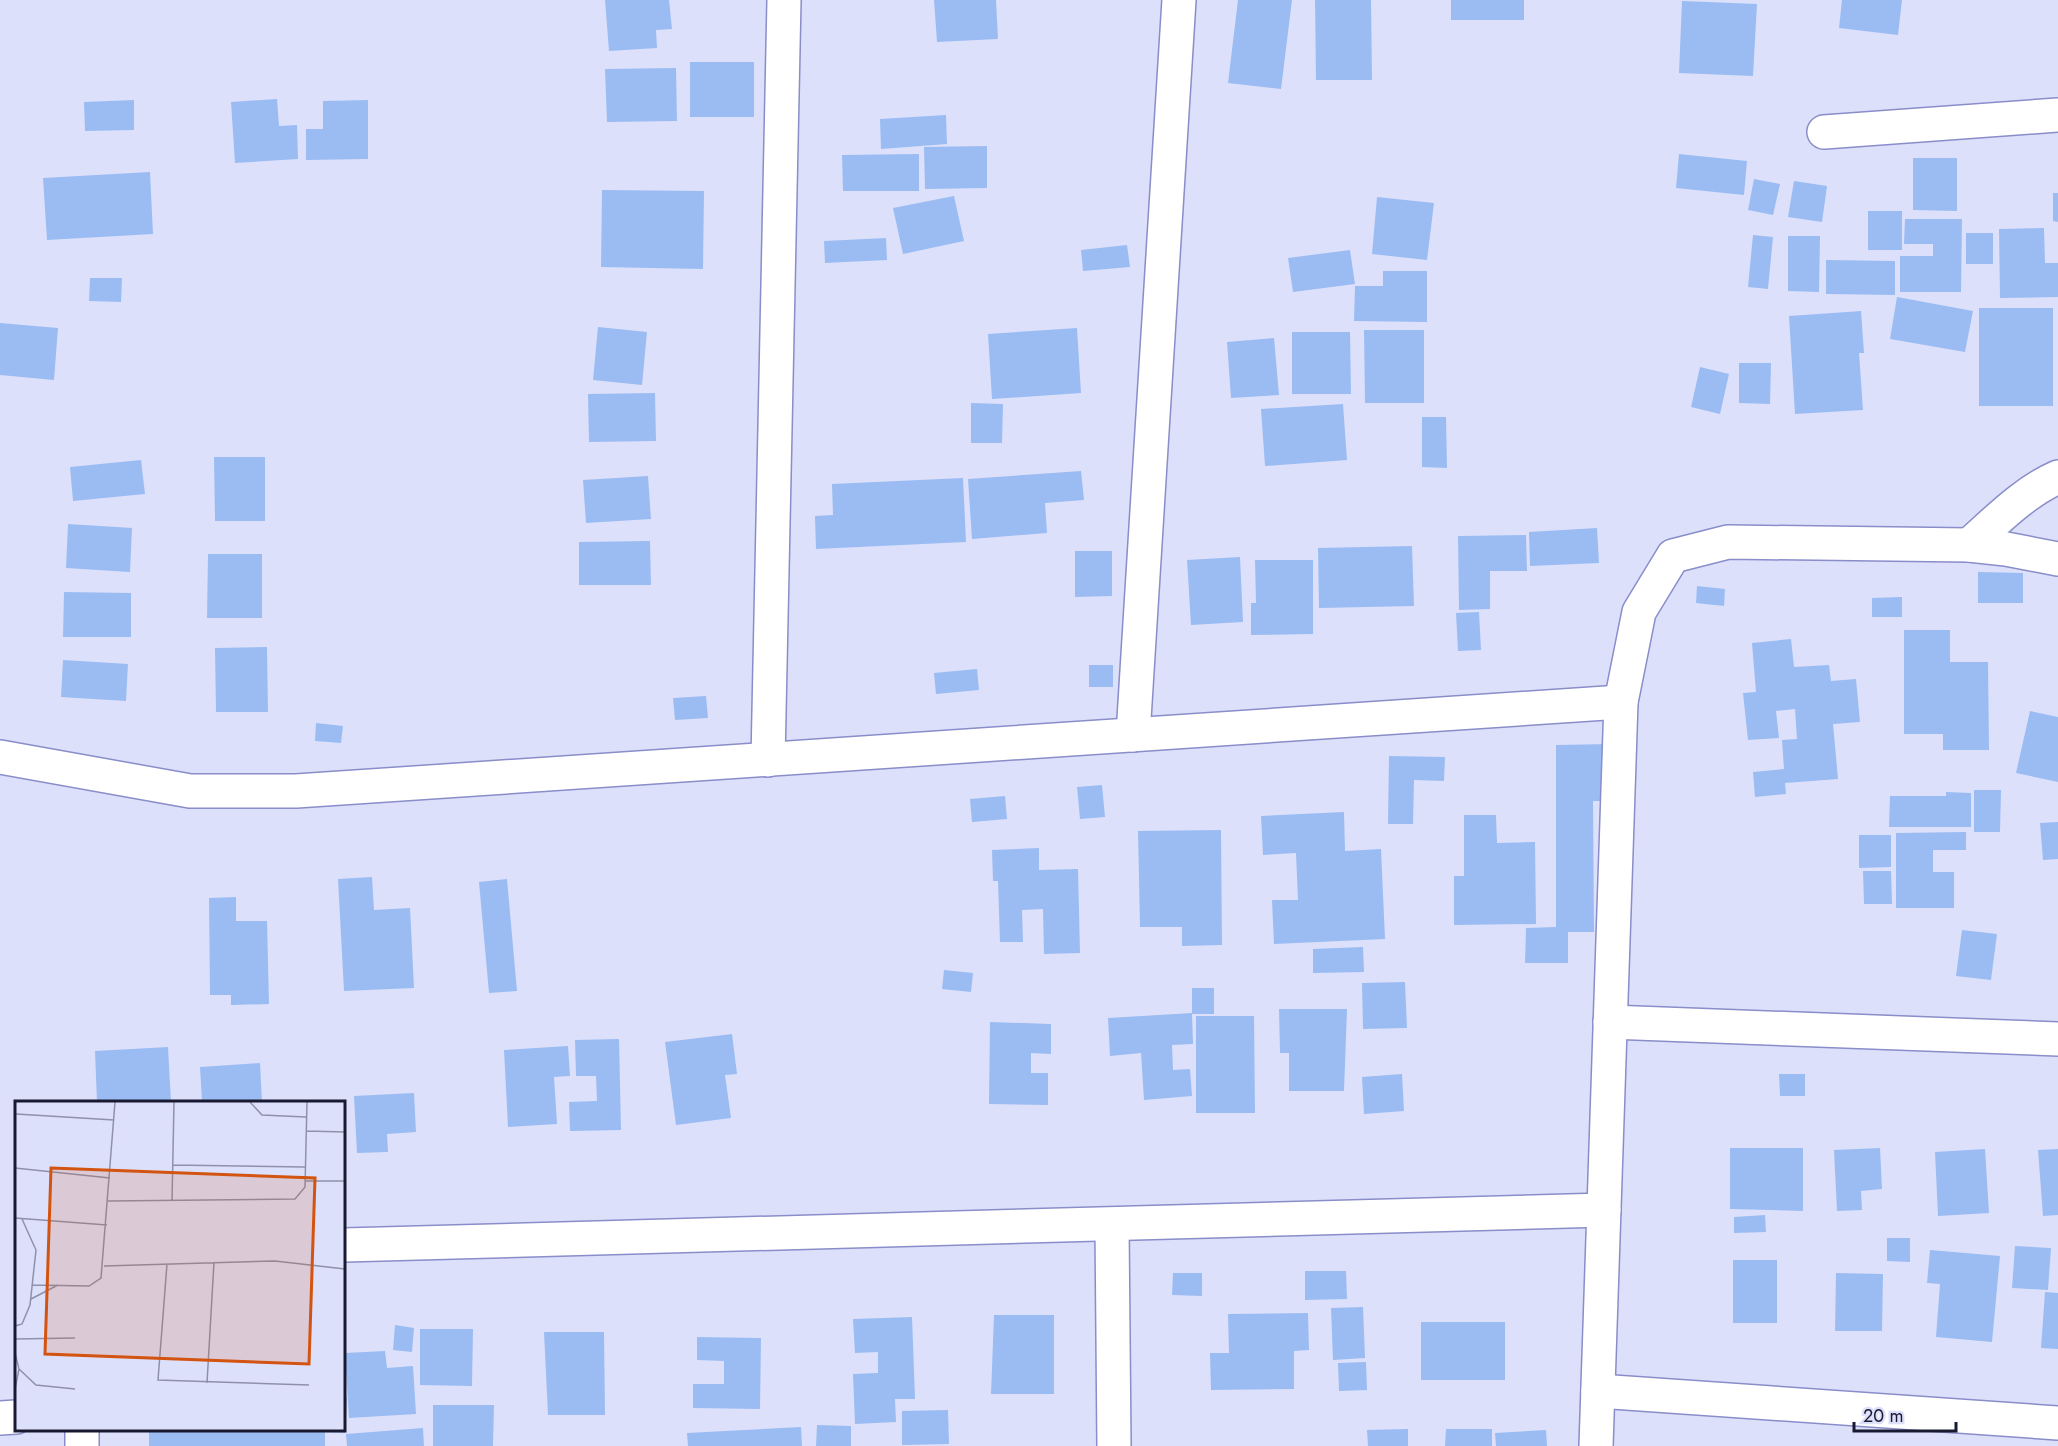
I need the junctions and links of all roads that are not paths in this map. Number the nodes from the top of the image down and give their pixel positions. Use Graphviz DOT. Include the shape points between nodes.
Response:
graph roads {
  1 [pos="784,0"];
  2 [pos="1179,0"];
  3 [pos="2058,115"];
  4 [pos="1824,132"];
  5 [pos="2058,477"];
  6 [pos="1969,545"];
  7 [pos="2058,560"];
  8 [pos="1621,702"];
  9 [pos="1133,735"];
  10 [pos="0,757"];
  11 [pos="768,760"];
  12 [pos="1610,1022"];
  13 [pos="2058,1039"];
  14 [pos="1604,1210"];
  15 [pos="1112,1225"];
  16 [pos="345,1245"];
  17 [pos="1598,1391"];
  18 [pos="15,1417"];
  19 [pos="0,1418"];
  20 [pos="2058,1423"];
  21 [pos="1114,1446"];
  22 [pos="1596,1446"];
  1 -- 11 [label="street"];
  2 -- 9 [label="street"];
  3 -- 4 [label="street"];
  5 -- 6 [label="street" via="2001,516"];
  6 -- 7 [label="street"];
  6 -- 8 [label="street" via="1728,542 1673,556 1639,612"];
  8 -- 9 [label="street"];
  8 -- 12 [label="street"];
  9 -- 11 [label="street"];
  10 -- 11 [label="street" via="190,791 296,791"];
  12 -- 13 [label="street"];
  12 -- 14 [label="street"];
  14 -- 15 [label="street"];
  14 -- 17 [label="street"];
  15 -- 16 [label="street"];
  15 -- 21 [label="street"];
  17 -- 20 [label="street"];
  17 -- 22 [label="street"];
  18 -- 19 [label="street"];
}
